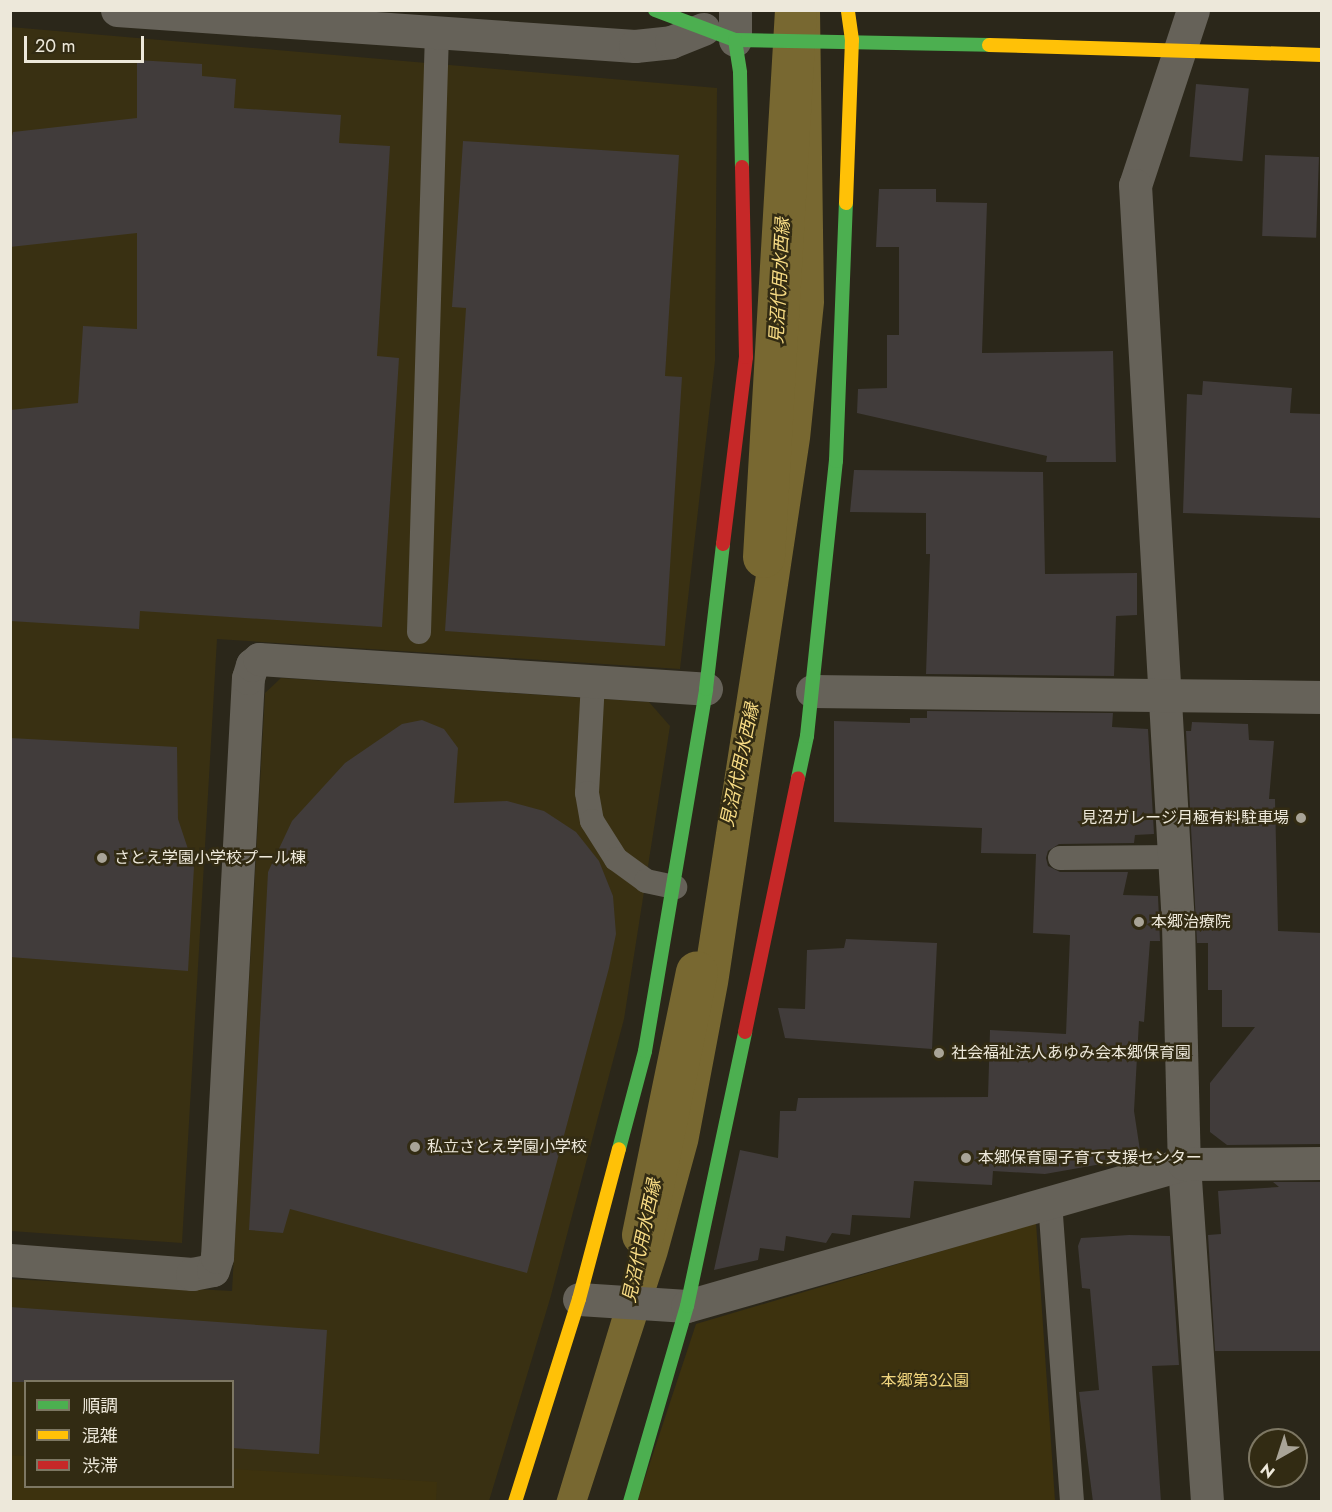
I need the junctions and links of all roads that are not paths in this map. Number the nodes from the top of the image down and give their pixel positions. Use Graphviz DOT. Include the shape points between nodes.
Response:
graph roads {
  1 [pos="117,10"];
  2 [pos="655,10"];
  3 [pos="848,10"];
  4 [pos="1193,10"];
  5 [pos="704,29"];
  6 [pos="745,30"];
  7 [pos="437,33"];
  8 [pos="852,40"];
  9 [pos="1178,52"];
  10 [pos="1322,55"];
  11 [pos="419,632"];
  12 [pos="593,682"];
  13 [pos="706,689"];
  14 [pos="812,691"];
  15 [pos="1166,693"];
  16 [pos="1322,697"];
  17 [pos="1174,857"];
  18 [pos="1060,858"];
  19 [pos="675,887"];
  20 [pos="1322,1163"];
  21 [pos="1184,1164"];
  22 [pos="1050,1202"];
  23 [pos="10,1260"];
  24 [pos="590,1300"];
  25 [pos="673,1305"];
  26 [pos="515,1502"];
  27 [pos="630,1502"];
  28 [pos="1072,1502"];
  29 [pos="1207,1502"];
  1 -- 7 [label="street"];
  2 -- 5 [label="street"];
  3 -- 8 [label="street"];
  4 -- 9 [label="street"];
  5 -- 6 [label="street"];
  5 -- 7 [label="street" via="671,42 634,46"];
  6 -- 8 [label="street"];
  6 -- 13 [label="street" via="740,73 746,357"];
  7 -- 11 [label="lane"];
  8 -- 9 [label="street"];
  8 -- 14 [label="street" via="836,461"];
  9 -- 10 [label="street"];
  9 -- 15 [label="street" via="1135,185"];
  12 -- 13 [label="street"];
  12 -- 19 [label="lane" via="586,793 592,821 616,859 646,881"];
  12 -- 23 [label="street" via="259,658 252,665 213,1270 192,1274"];
  13 -- 19 [label="street"];
  14 -- 15 [label="street"];
  14 -- 25 [label="street" via="807,736"];
  15 -- 16 [label="street"];
  15 -- 17 [label="street"];
  17 -- 18 [label="lane"];
  17 -- 21 [label="street"];
  19 -- 24 [label="street" via="645,1051"];
  20 -- 21 [label="street"];
  21 -- 22 [label="street"];
  21 -- 29 [label="street"];
  22 -- 25 [label="street"];
  22 -- 28 [label="lane"];
  24 -- 25 [label="street"];
  24 -- 26 [label="street"];
  25 -- 27 [label="street"];
}
